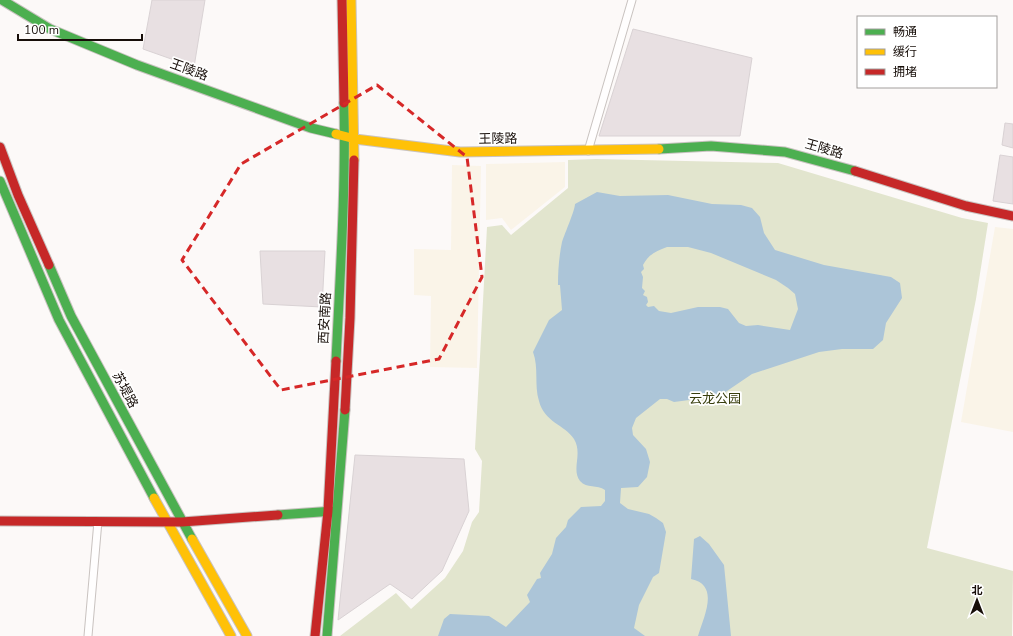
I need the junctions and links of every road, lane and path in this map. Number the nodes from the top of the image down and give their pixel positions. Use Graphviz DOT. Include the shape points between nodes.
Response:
graph roads {
  1 [pos="2,0"];
  2 [pos="342,0"];
  3 [pos="351,0"];
  4 [pos="632,0"];
  5 [pos="345,136"];
  6 [pos="355,139"];
  7 [pos="0,147"];
  8 [pos="588,151"];
  9 [pos="0,181"];
  10 [pos="1013,216"];
  11 [pos="339,510"];
  12 [pos="328,511"];
  13 [pos="0,521"];
  14 [pos="98,521"];
  15 [pos="167,522"];
  16 [pos="182,522"];
  17 [pos="88,636"];
  18 [pos="231,636"];
  19 [pos="247,636"];
  20 [pos="315,636"];
  21 [pos="327,636"];
  1 -- 5 [label="main road, 王陵路" via="50,29 137,65 312,128"];
  2 -- 5 [label="main road, 西安南路"];
  3 -- 6 [label="main road, 西安南路"];
  4 -- 8 [label="street"];
  5 -- 6 [label="main road, 王陵路"];
  5 -- 12 [label="main road, 西安南路"];
  6 -- 8 [label="main road, 王陵路" via="460,152"];
  6 -- 11 [label="main road, 西安南路" via="352,257"];
  7 -- 16 [label="main road, 苏堤路" via="71,316"];
  8 -- 10 [label="main road, 王陵路" via="711,146 785,152 966,206"];
  9 -- 15 [label="main road, 苏堤路" via="59,320"];
  11 -- 12 [label="main road"];
  11 -- 21 [label="main road, 西安南路"];
  12 -- 16 [label="main road"];
  12 -- 20 [label="main road, 西安南路"];
  13 -- 14 [label="main road"];
  14 -- 15 [label="main road"];
  14 -- 17 [label="street"];
  15 -- 16 [label="main road"];
  15 -- 18 [label="main road, 苏堤路"];
  16 -- 19 [label="main road, 苏堤路"];
}
